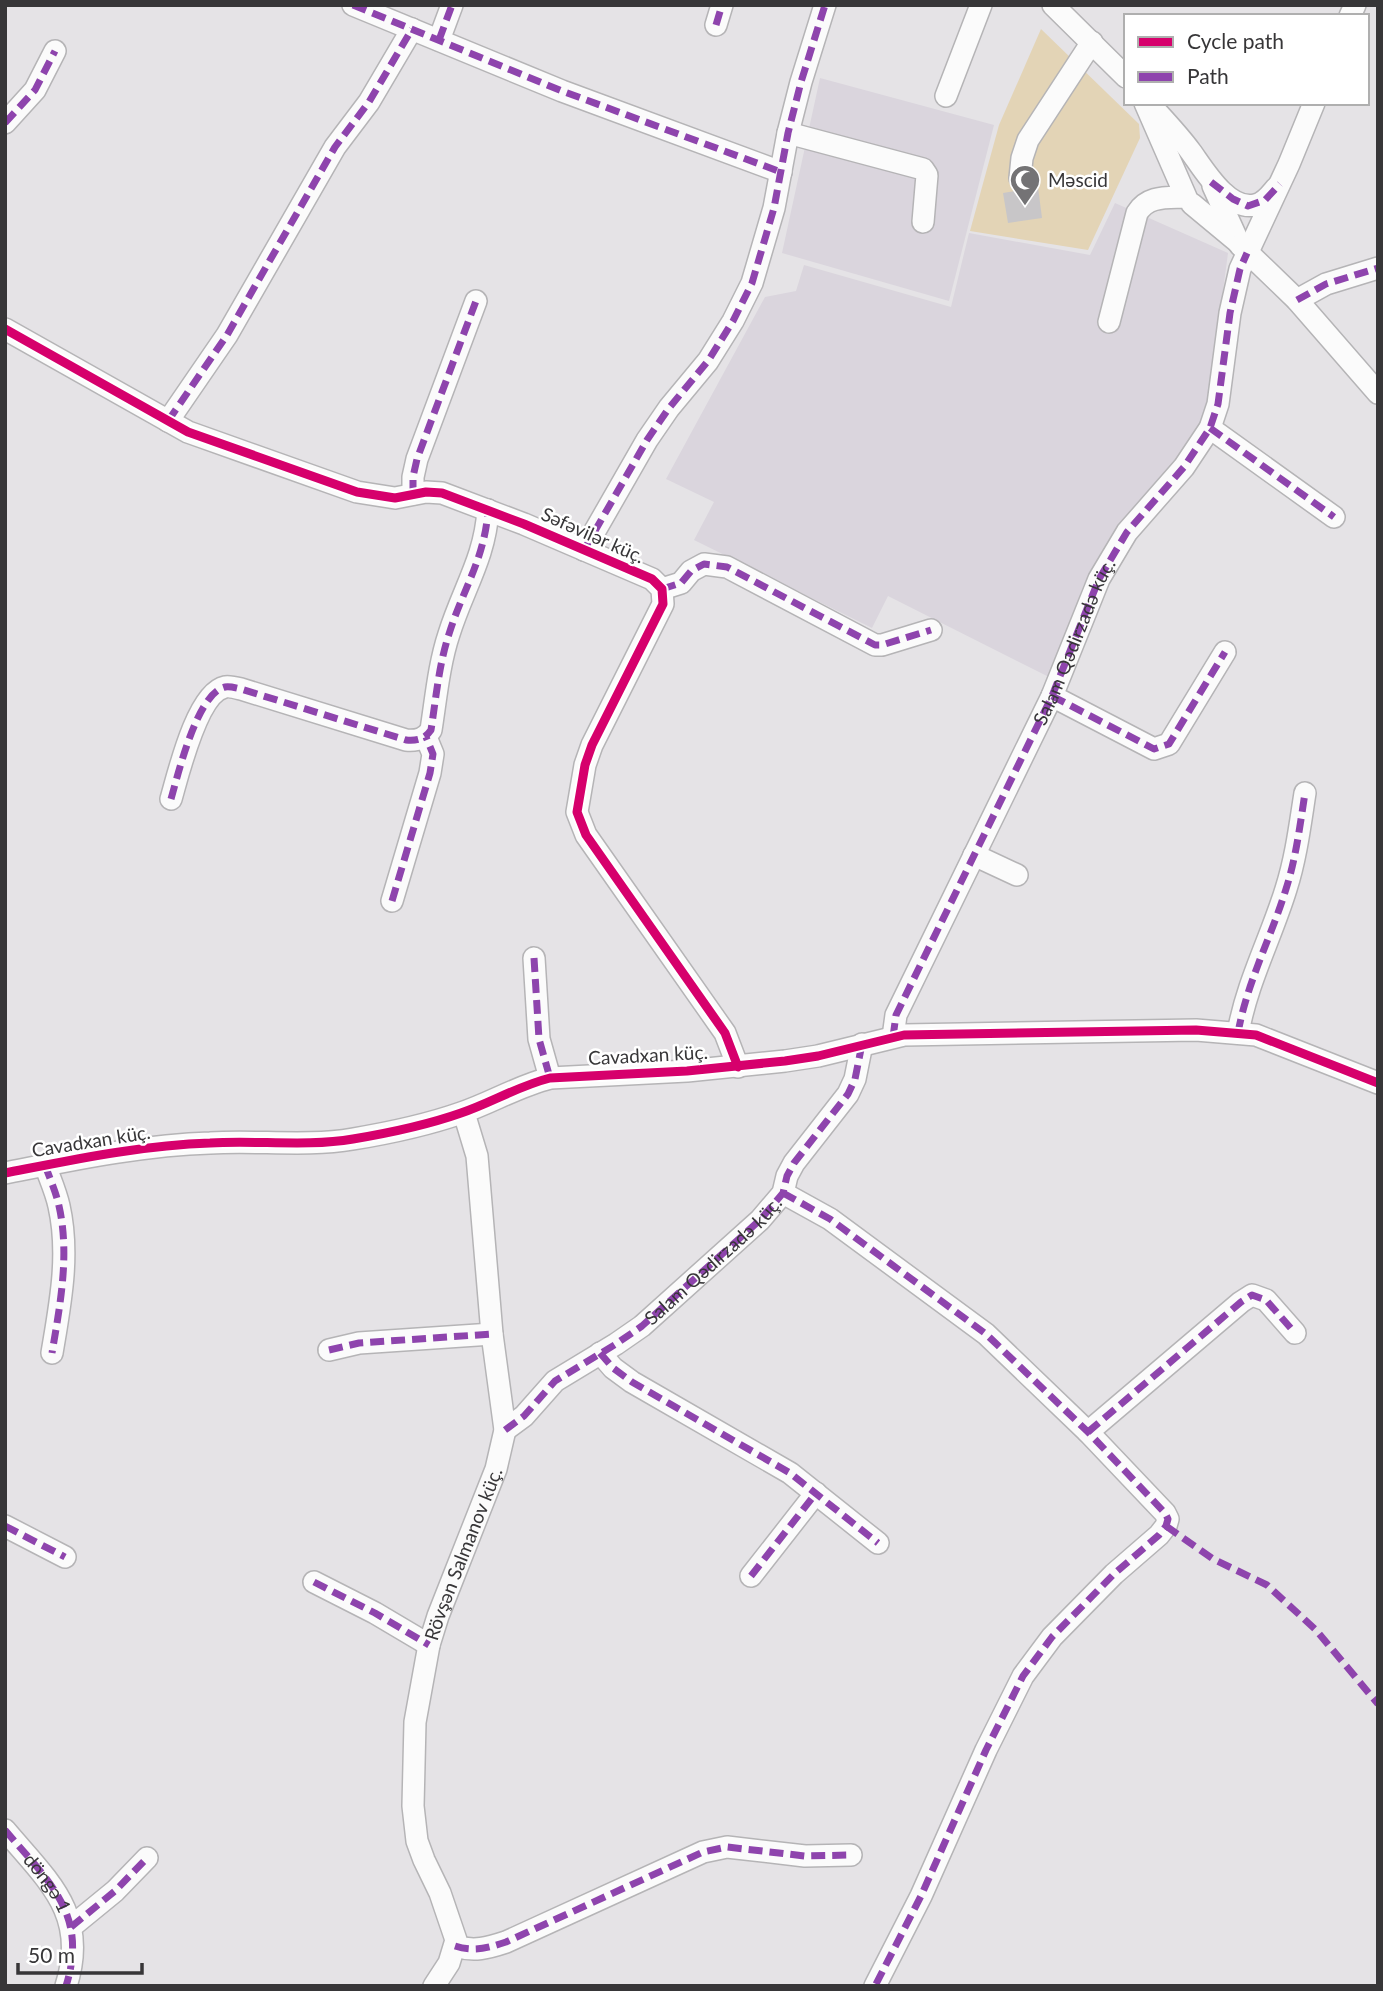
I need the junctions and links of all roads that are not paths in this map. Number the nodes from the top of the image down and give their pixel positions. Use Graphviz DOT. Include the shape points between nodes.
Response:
graph roads {
  1 [pos="353,5"];
  2 [pos="452,5"];
  3 [pos="825,5"];
  4 [pos="981,5"];
  5 [pos="1053,5"];
  6 [pos="412,29"];
  7 [pos="439,40"];
  8 [pos="1092,42"];
  9 [pos="55,51"];
  10 [pos="1124,75"];
  11 [pos="946,96"];
  12 [pos="1148,105"];
  13 [pos="1149,105"];
  14 [pos="1313,105"];
  15 [pos="5,123"];
  16 [pos="788,133"];
  17 [pos="781,172"];
  18 [pos="1020,178"];
  19 [pos="1212,184"];
  20 [pos="1280,184"];
  21 [pos="1189,200"];
  22 [pos="923,222"];
  23 [pos="1243,248"];
  24 [pos="1378,268"];
  25 [pos="1297,300"];
  26 [pos="476,301"];
  27 [pos="1109,322"];
  28 [pos="5,329"];
  29 [pos="1378,393"];
  30 [pos="168,421"];
  31 [pos="1210,428"];
  32 [pos="413,494"];
  33 [pos="488,510"];
  34 [pos="1334,517"];
  35 [pos="584,550"];
  36 [pos="662,589"];
  37 [pos="931,630"];
  38 [pos="1225,652"];
  39 [pos="1052,696"];
  40 [pos="426,737"];
  41 [pos="1305,793"];
  42 [pos="171,799"];
  43 [pos="974,855"];
  44 [pos="1017,875"];
  45 [pos="392,901"];
  46 [pos="534,958"];
  47 [pos="1238,1032"];
  48 [pos="892,1037"];
  49 [pos="862,1044"];
  50 [pos="738,1067"];
  51 [pos="550,1079"];
  52 [pos="1378,1083"];
  53 [pos="464,1112"];
  54 [pos="45,1165"];
  55 [pos="5,1173"];
  56 [pos="783,1193"];
  57 [pos="492,1334"];
  58 [pos="1295,1334"];
  59 [pos="329,1350"];
  60 [pos="52,1353"];
  61 [pos="600,1353"];
  62 [pos="505,1430"];
  63 [pos="1088,1432"];
  64 [pos="816,1493"];
  65 [pos="5,1526"];
  66 [pos="878,1543"];
  67 [pos="65,1557"];
  68 [pos="751,1576"];
  69 [pos="314,1582"];
  70 [pos="429,1645"];
  71 [pos="5,1829"];
  72 [pos="851,1856"];
  73 [pos="147,1858"];
  74 [pos="71,1927"];
  75 [pos="455,1946"];
  76 [pos="66,1986"];
  77 [pos="434,1986"];
  78 [pos="875,1986"];
  1 -- 6 [label="street"];
  2 -- 7 [label="street"];
  3 -- 16 [label="street"];
  4 -- 11 [label="street"];
  5 -- 8 [label="street"];
  6 -- 7 [label="street"];
  6 -- 30 [label="street" via="369,102 335,147 227,335"];
  7 -- 17 [label="street"];
  8 -- 10 [label="street"];
  8 -- 18 [label="street" via="1028,140"];
  9 -- 15 [label="street" via="35,90"];
  12 -- 21 [label="street"];
  13 -- 19 [label="street"];
  14 -- 20 [label="street, Salam Qədirzadə küç."];
  16 -- 17 [label="street"];
  16 -- 22 [label="street" via="923,169 927,175"];
  17 -- 35 [label="street" via="763,248 733,321 648,440"];
  19 -- 20 [label="street" via="1248,206 1265,200"];
  19 -- 21 [label="street" via="1199,177 1190,180 1185,188"];
  19 -- 23 [label="street"];
  20 -- 23 [label="street, Salam Qədirzadə küç."];
  21 -- 23 [label="street"];
  21 -- 27 [label="street" via="1151,199 1142,205"];
  23 -- 25 [label="street"];
  23 -- 31 [label="street, Salam Qədirzadə küç." via="1218,404"];
  24 -- 25 [label="street" via="1326,284"];
  25 -- 29 [label="street"];
  26 -- 32 [label="street" via="416,458"];
  28 -- 30 [label="street, Səfəvilər küç."];
  30 -- 32 [label="street, Səfəvilər küç." via="224,447 357,492 395,498"];
  31 -- 34 [label="street"];
  31 -- 39 [label="street, Salam Qədirzadə küç." via="1112,555"];
  32 -- 33 [label="street, Səfəvilər küç." via="442,493"];
  33 -- 35 [label="street, Səfəvilər küç."];
  33 -- 40 [label="street" via="481,554 449,634"];
  35 -- 36 [label="street, Səfəvilər küç." via="652,579"];
  36 -- 37 [label="street" via="681,583 704,564 727,567 875,645"];
  36 -- 50 [label="street" via="663,604 592,745 577,813 586,835 725,1033"];
  38 -- 39 [label="street" via="1169,744 1154,750"];
  39 -- 43 [label="street, Salam Qədirzadə küç."];
  40 -- 42 [label="street" via="406,740 225,686 204,706 184,749"];
  40 -- 45 [label="street" via="433,754 430,773"];
  41 -- 47 [label="street" via="1286,889 1243,1004"];
  43 -- 44 [label="street"];
  43 -- 48 [label="street, Salam Qədirzadə küç." via="896,1015"];
  46 -- 51 [label="street" via="539,1039"];
  47 -- 48 [label="street, Cavadxan küç."];
  47 -- 52 [label="street, Cavadxan küç." via="1277,1042"];
  48 -- 49 [label="street, Cavadxan küç."];
  49 -- 50 [label="street, Cavadxan küç." via="818,1056"];
  49 -- 56 [label="street, Salam Qədirzadə küç." via="848,1094 794,1163"];
  50 -- 51 [label="street, Cavadxan küç."];
  51 -- 53 [label="street, Cavadxan küç."];
  53 -- 54 [label="street, Cavadxan küç." via="334,1142 168,1146"];
  53 -- 57 [label="street, Rövşən Salmanov küç." via="477,1156"];
  54 -- 55 [label="street, Cavadxan küç."];
  54 -- 60 [label="street" via="63,1231 62,1293"];
  56 -- 61 [label="street, Salam Qədirzadə küç." via="760,1220 642,1326"];
  56 -- 63 [label="street" via="830,1219 964,1316"];
  57 -- 59 [label="street" via="359,1343"];
  57 -- 62 [label="street, Rövşən Salmanov küç."];
  58 -- 63 [label="street" via="1266,1300 1252,1295"];
  61 -- 62 [label="street, Salam Qədirzadə küç." via="555,1381"];
  61 -- 64 [label="street" via="632,1382 790,1473"];
  62 -- 70 [label="street, Rövşən Salmanov küç." via="496,1469"];
  63 -- 78 [label="street" via="1165,1513 1166,1526 1052,1637 1023,1676"];
  64 -- 66 [label="street"];
  64 -- 68 [label="street"];
  65 -- 67 [label="street"];
  69 -- 70 [label="street"];
  70 -- 75 [label="street, Rövşən Salmanov küç." via="415,1721 413,1806 417,1841 455,1931"];
  71 -- 74 [label="street, döngə 1" via="61,1899"];
  72 -- 75 [label="street" via="727,1847 703,1852 506,1942 469,1950"];
  73 -- 74 [label="street"];
  74 -- 76 [label="street, döngə 1" via="73,1964"];
  75 -- 77 [label="street"];
}
